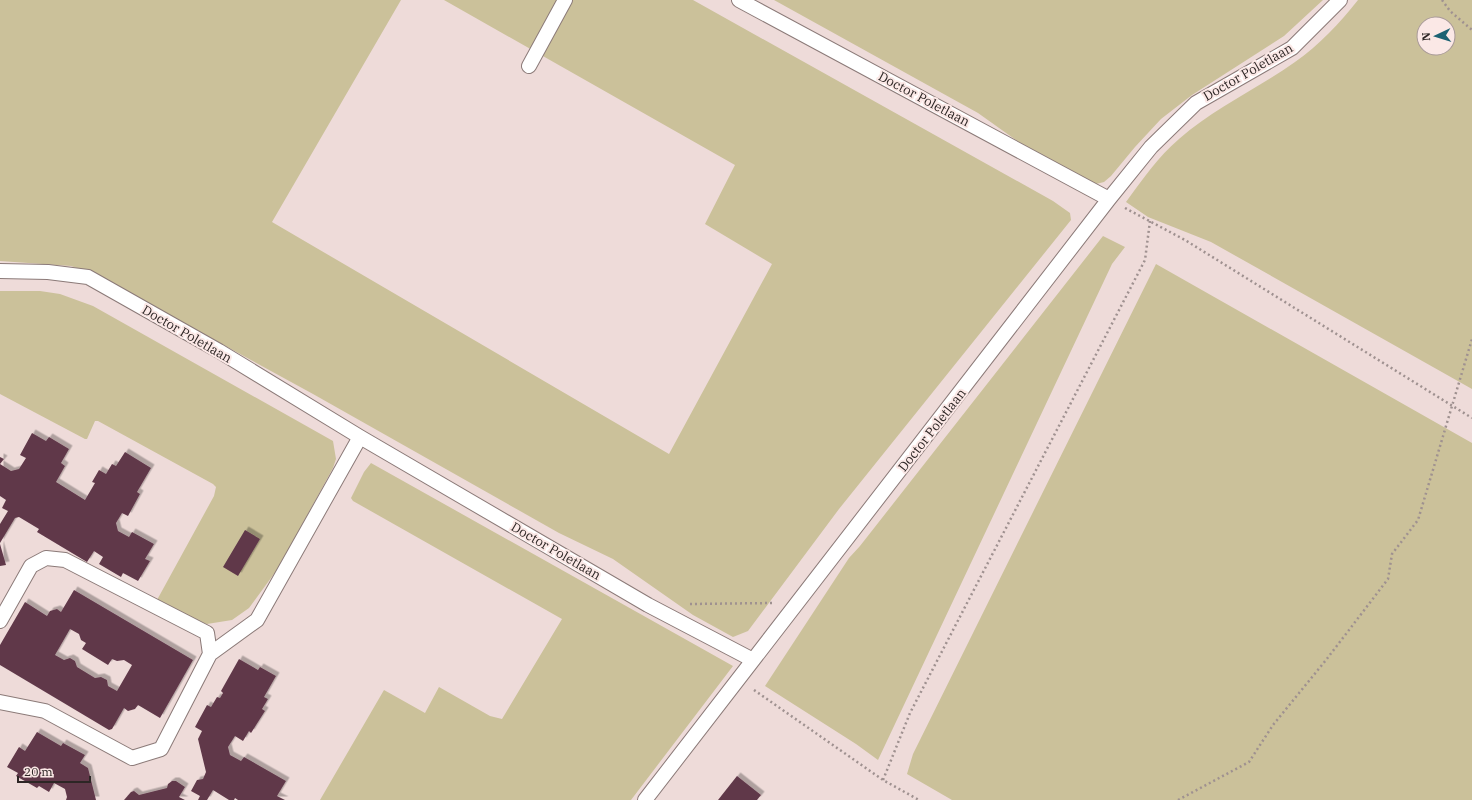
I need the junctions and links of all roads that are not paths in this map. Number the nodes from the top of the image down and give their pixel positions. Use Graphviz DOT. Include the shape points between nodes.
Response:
graph roads {
  1 [pos="565,0"];
  2 [pos="739,0"];
  3 [pos="1340,0"];
  4 [pos="529,66"];
  5 [pos="1109,199"];
  6 [pos="0,271"];
  7 [pos="360,437"];
  8 [pos="0,621"];
  9 [pos="210,654"];
  10 [pos="753,660"];
  11 [pos="0,702"];
  12 [pos="645,800"];
  1 -- 4 [label="lane"];
  2 -- 5 [label="lane, Doctor Poletlaan"];
  3 -- 5 [label="lane, Doctor Poletlaan" via="1292,48 1196,103 1151,147"];
  5 -- 10 [label="lane, Doctor Poletlaan"];
  6 -- 7 [label="lane, Doctor Poletlaan" via="48,272 88,277 219,351"];
  7 -- 9 [label="lane" via="257,620"];
  7 -- 10 [label="lane, Doctor Poletlaan" via="648,605"];
  8 -- 9 [label="lane" via="31,566 46,558 65,560 207,633"];
  9 -- 11 [label="lane" via="161,749 132,758 45,711"];
  10 -- 12 [label="lane, Doctor Poletlaan"];
}
